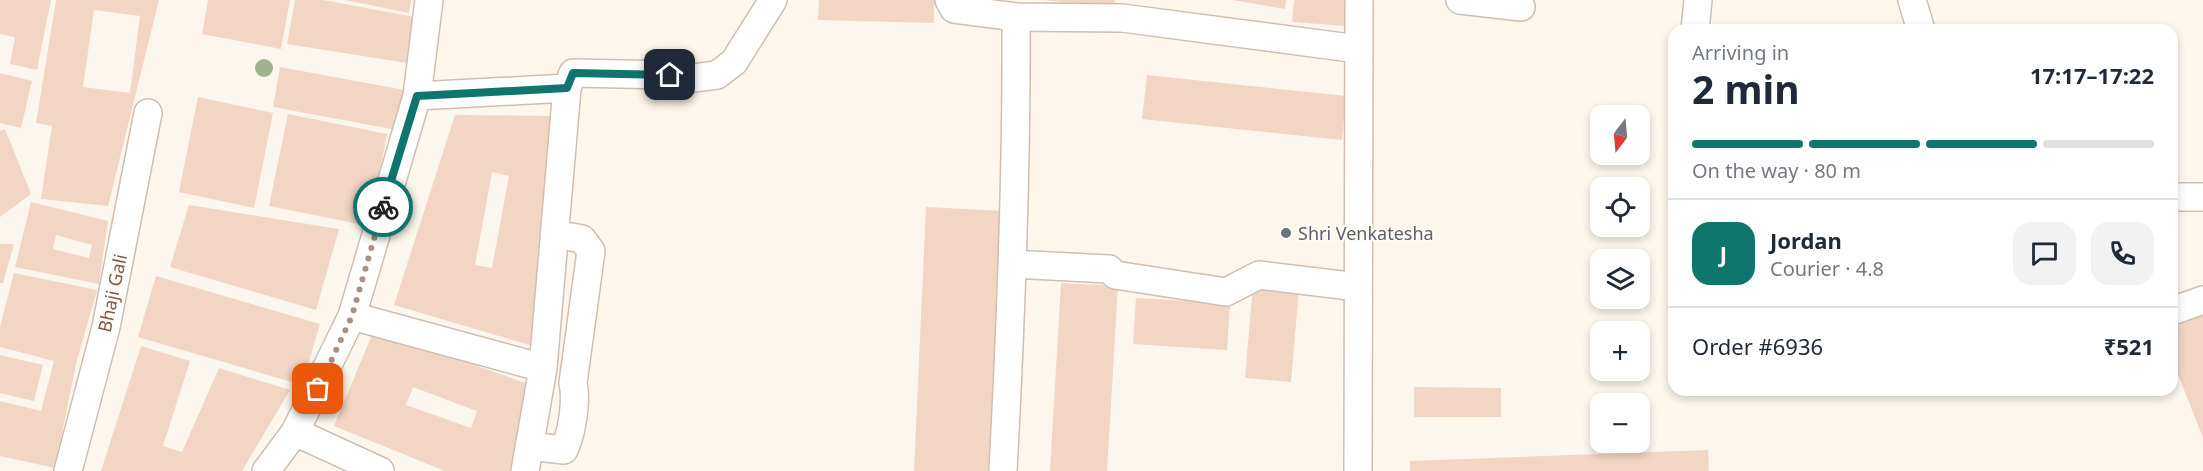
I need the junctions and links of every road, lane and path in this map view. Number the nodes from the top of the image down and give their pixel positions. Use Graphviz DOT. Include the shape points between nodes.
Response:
graph roads {
  1 [pos="429,0"];
  2 [pos="773,0"];
  3 [pos="949,0"];
  4 [pos="1359,0"];
  5 [pos="1460,0"];
  6 [pos="1698,0"];
  7 [pos="1912,0"];
  8 [pos="1521,7"];
  9 [pos="1123,9"];
  10 [pos="1016,17"];
  11 [pos="1696,24"];
  12 [pos="1918,24"];
  13 [pos="1358,49"];
  14 [pos="567,88"];
  15 [pos="417,96"];
  16 [pos="148,113"];
  17 [pos="2178,197"];
  18 [pos="2203,197"];
  19 [pos="554,234"];
  20 [pos="1013,264"];
  21 [pos="1358,287"];
  22 [pos="2203,300"];
  23 [pos="2178,309"];
  24 [pos="352,316"];
  25 [pos="543,368"];
  26 [pos="295,432"];
  27 [pos="527,458"];
  28 [pos="68,471"];
  29 [pos="266,471"];
  30 [pos="380,471"];
  31 [pos="1003,471"];
  32 [pos="1358,471"];
  1 -- 15 [label="street"];
  2 -- 14 [label="street" via="734,62 717,75 686,79 670,75 573,73"];
  3 -- 10 [label="street" via="954,9"];
  4 -- 13 [label="street"];
  5 -- 8 [label="street"];
  6 -- 11 [label="street"];
  7 -- 12 [label="street"];
  9 -- 10 [label="street"];
  9 -- 13 [label="street"];
  10 -- 20 [label="street"];
  13 -- 21 [label="street"];
  14 -- 15 [label="street"];
  14 -- 19 [label="street"];
  15 -- 24 [label="street"];
  16 -- 28 [label="street, Bhaji Gali" via="106,327"];
  17 -- 18 [label="street"];
  19 -- 25 [label="street"];
  19 -- 27 [label="street" via="582,239 591,251 573,383 575,394 564,450"];
  20 -- 21 [label="street" via="1109,269 1115,275 1226,292 1259,276"];
  20 -- 31 [label="street"];
  21 -- 32 [label="street"];
  22 -- 23 [label="street"];
  24 -- 25 [label="street"];
  24 -- 26 [label="street"];
  25 -- 27 [label="street"];
  26 -- 29 [label="street"];
  26 -- 30 [label="street"];
}
